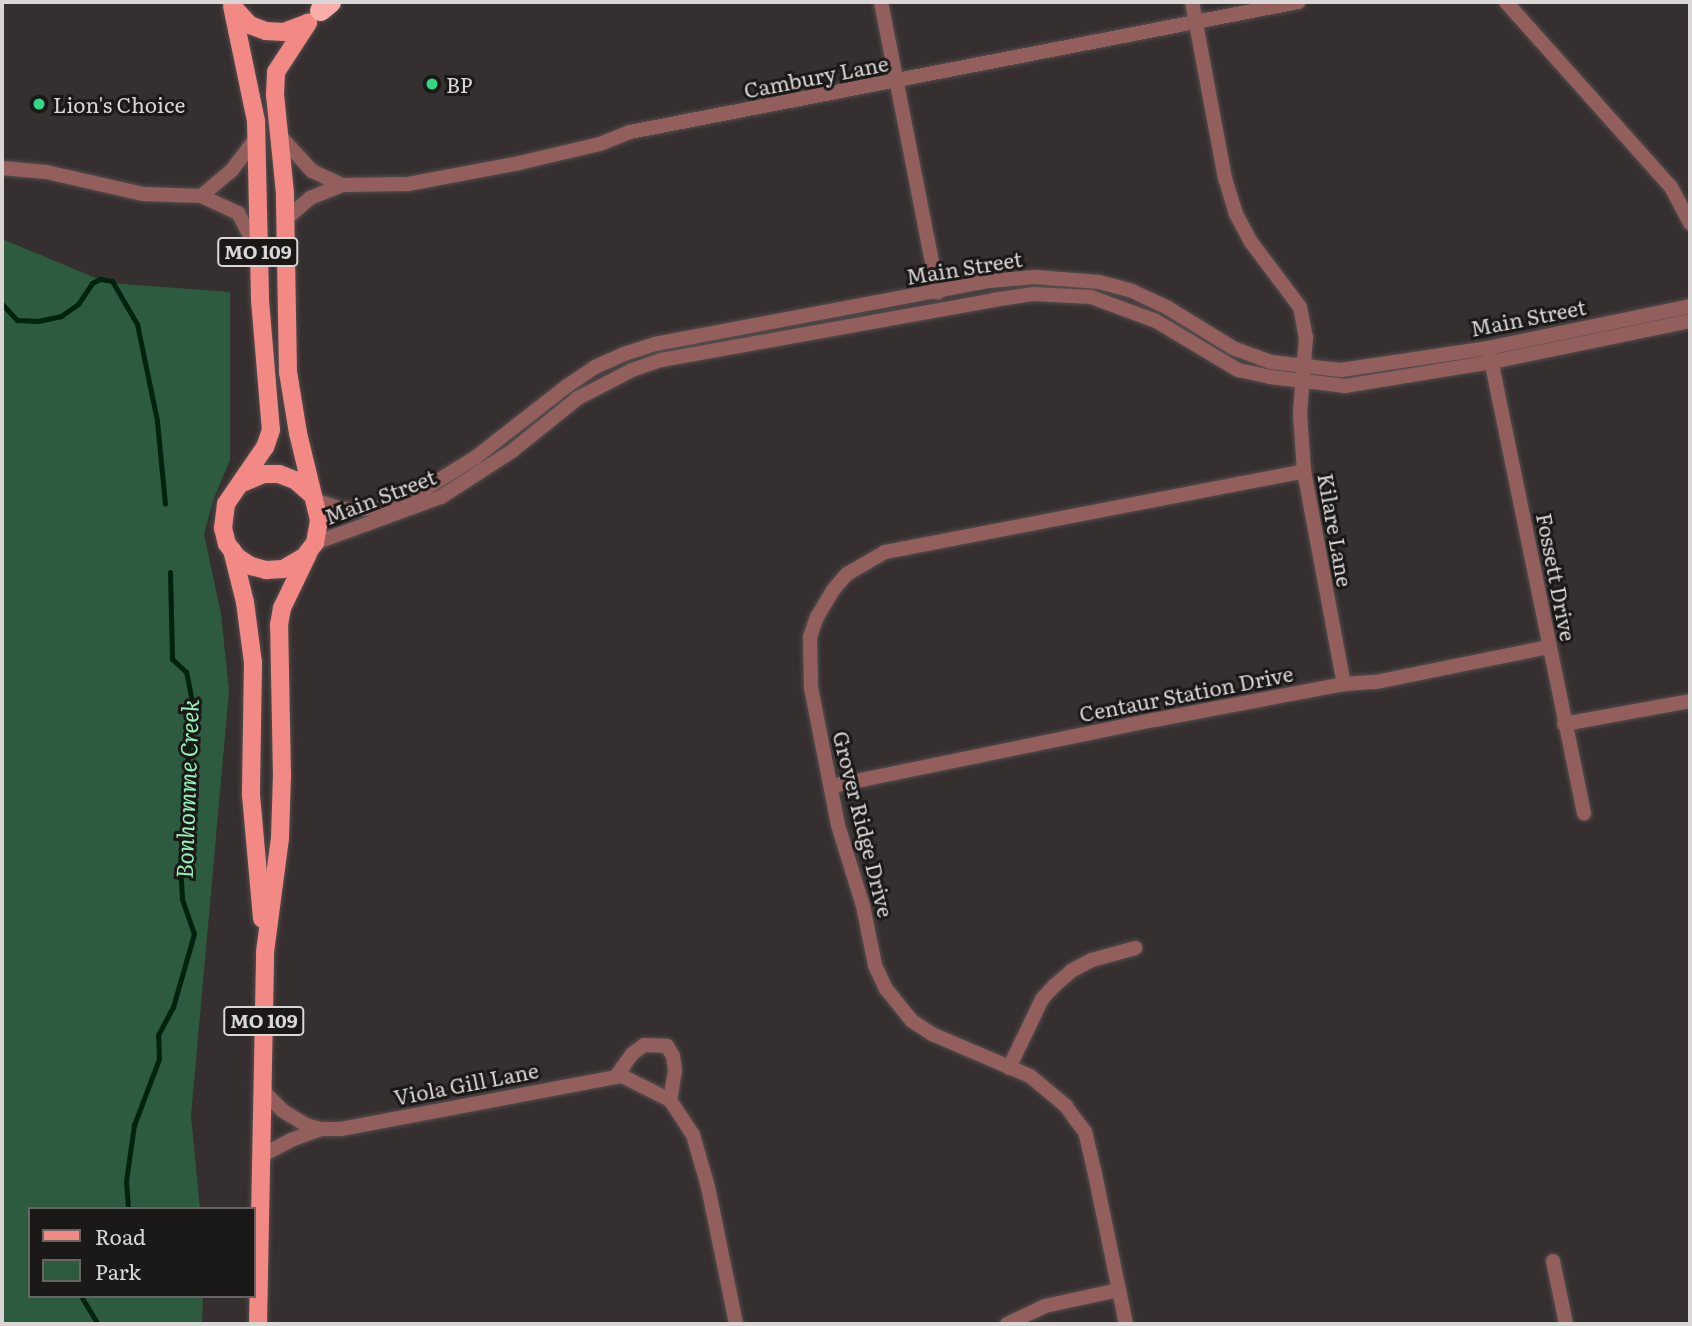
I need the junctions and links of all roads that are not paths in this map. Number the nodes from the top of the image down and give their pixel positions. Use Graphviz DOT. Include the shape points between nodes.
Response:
graph roads {
  1 [pos="881,2"];
  2 [pos="1192,2"];
  3 [pos="1297,2"];
  4 [pos="1506,2"];
  5 [pos="231,4"];
  6 [pos="321,9"];
  7 [pos="1196,23"];
  8 [pos="895,82"];
  9 [pos="257,137"];
  10 [pos="281,137"];
  11 [pos="2,168"];
  12 [pos="342,185"];
  13 [pos="201,196"];
  14 [pos="286,219"];
  15 [pos="1690,222"];
  16 [pos="258,252"];
  17 [pos="938,292"];
  18 [pos="1690,306"];
  19 [pos="1690,321"];
  20 [pos="1490,355"];
  21 [pos="1302,365"];
  22 [pos="1301,381"];
  23 [pos="1304,471"];
  24 [pos="234,490"];
  25 [pos="313,498"];
  26 [pos="312,547"];
  27 [pos="232,551"];
  28 [pos="1548,647"];
  29 [pos="1344,684"];
  30 [pos="1690,701"];
  31 [pos="1564,724"];
  32 [pos="832,786"];
  33 [pos="1584,813"];
  34 [pos="1135,948"];
  35 [pos="265,952"];
  36 [pos="1009,1068"];
  37 [pos="617,1076"];
  38 [pos="263,1091"];
  39 [pos="670,1100"];
  40 [pos="322,1129"];
  41 [pos="261,1157"];
  42 [pos="1553,1261"];
  43 [pos="1119,1290"];
  44 [pos="258,1324"];
  45 [pos="736,1324"];
  46 [pos="1007,1324"];
  47 [pos="1126,1324"];
  48 [pos="1566,1324"];
  1 -- 8 [label="street"];
  2 -- 7 [label="street, Kilare Lane"];
  3 -- 7 [label="street, Cambury Lane"];
  4 -- 15 [label="street" via="1671,187"];
  5 -- 6 [label="main road" via="250,25 266,31 284,32"];
  5 -- 9 [label="main road, MO 109"];
  6 -- 10 [label="main road, MO 109" via="276,72"];
  7 -- 8 [label="street, Cambury Lane"];
  7 -- 21 [label="street, Kilare Lane" via="1236,214 1251,242 1300,307 1306,337"];
  8 -- 12 [label="street, Cambury Lane" via="630,132 519,163 408,184"];
  8 -- 17 [label="street"];
  9 -- 13 [label="street" via="232,170"];
  9 -- 16 [label="main road, MO 109"];
  10 -- 12 [label="street, Cambury Lane" via="312,171"];
  10 -- 14 [label="main road, MO 109"];
  11 -- 13 [label="street" via="46,172 143,194"];
  12 -- 14 [label="street, Cambury Lane" via="310,198"];
  13 -- 16 [label="street" via="238,213"];
  14 -- 25 [label="main road, MO 109" via="288,372"];
  16 -- 24 [label="main road, MO 109" via="271,430 265,447"];
  17 -- 21 [label="street, Main Street" via="1035,277 1099,282 1168,308 1233,348 1271,362"];
  17 -- 25 [label="street, Main Street" via="655,344 624,354 566,386 476,457 407,500 381,508 342,509"];
  18 -- 20 [label="street, Main Street"];
  19 -- 20 [label="street, Main Street"];
  20 -- 21 [label="street, Main Street" via="1341,370"];
  20 -- 22 [label="street, Main Street" via="1345,387"];
  20 -- 28 [label="street, Fossett Drive"];
  21 -- 22 [label="street, Kilare Lane"];
  22 -- 23 [label="street, Kilare Lane"];
  22 -- 26 [label="street, Main Street" via="1238,370 1156,321 1091,297 1033,294 993,300 661,360 632,370 578,398 512,451 441,497"];
  23 -- 29 [label="street, Kilare Lane"];
  23 -- 32 [label="street, Grover Ridge Drive" via="901,548 856,568 833,590 810,637 811,688"];
  24 -- 25 [label="main road" via="247,480 271,474 295,480"];
  24 -- 27 [label="main road, MO 109" via="222,520"];
  25 -- 26 [label="main road, MO 109" via="319,520"];
  26 -- 27 [label="main road" via="298,562 274,570 250,566"];
  26 -- 35 [label="main road, MO 109" via="282,608 279,625 282,776"];
  27 -- 35 [label="main road, MO 109" via="253,663 251,795"];
  28 -- 29 [label="street, Centaur Station Drive" via="1376,682"];
  28 -- 31 [label="street, Fossett Drive"];
  29 -- 32 [label="street, Centaur Station Drive"];
  30 -- 31 [label="street"];
  31 -- 33 [label="street, Fossett Drive"];
  32 -- 36 [label="street, Grover Ridge Drive" via="875,965 886,989 912,1021 932,1034"];
  34 -- 36 [label="street" via="1092,960 1054,986 1042,999"];
  35 -- 38 [label="main road, MO 109"];
  36 -- 43 [label="street, Grover Ridge Drive" via="1044,1086 1085,1132"];
  37 -- 39 [label="street"];
  37 -- 39 [label="street" via="644,1045 667,1046 675,1070"];
  37 -- 40 [label="street, Viola Gill Lane"];
  38 -- 40 [label="street, Viola Gill Lane" via="283,1111"];
  38 -- 41 [label="main road, MO 109"];
  39 -- 45 [label="street" via="693,1135"];
  40 -- 41 [label="street, Viola Gill Lane"];
  41 -- 44 [label="main road, MO 109"];
  42 -- 48 [label="street"];
  43 -- 46 [label="street" via="1045,1306"];
  43 -- 47 [label="street, Grover Ridge Drive"];
}
